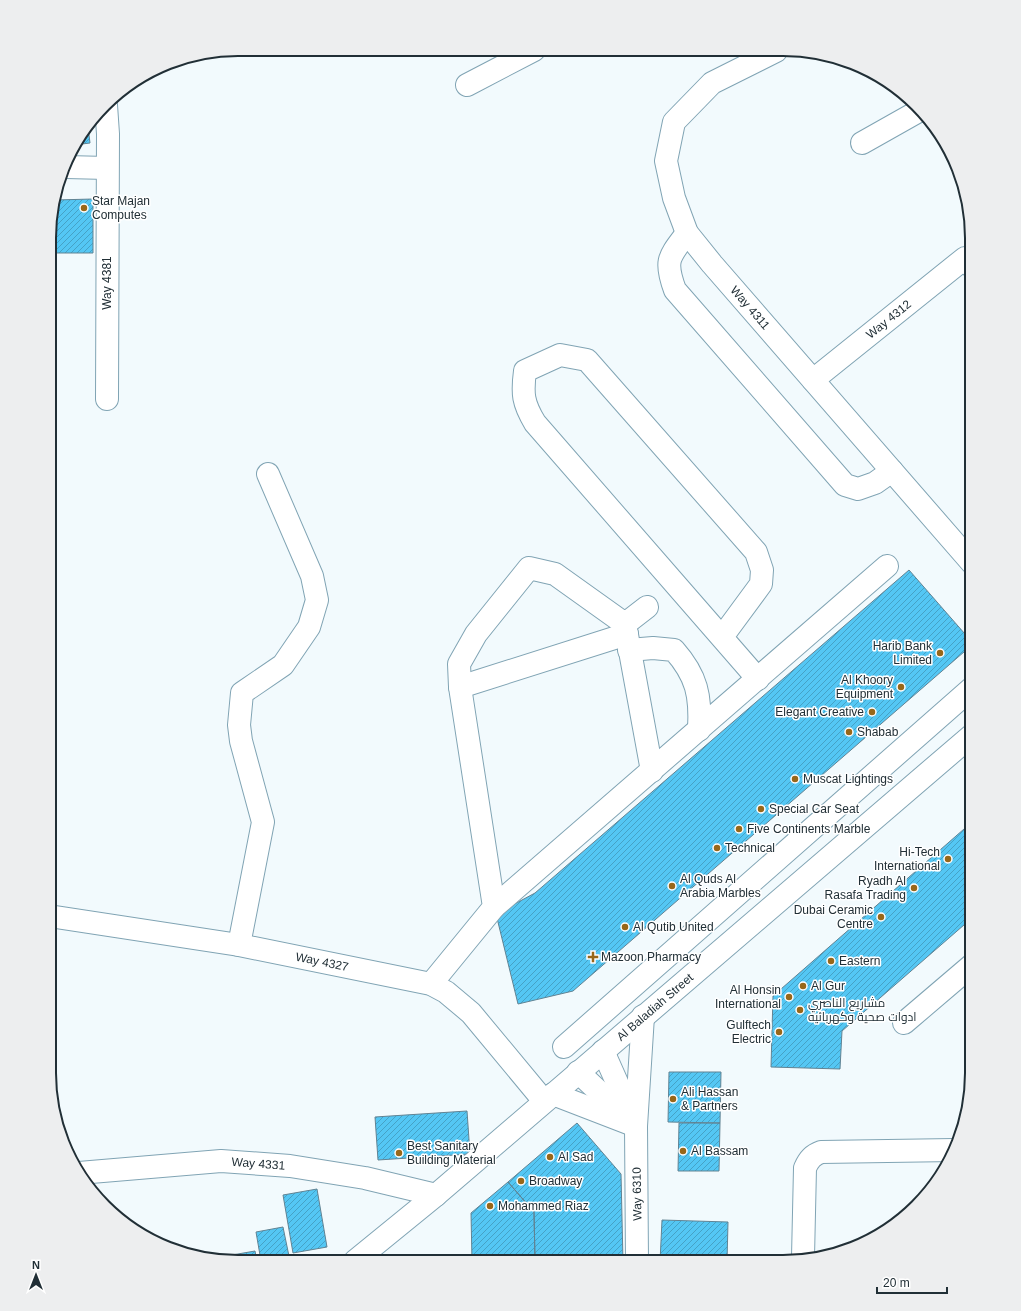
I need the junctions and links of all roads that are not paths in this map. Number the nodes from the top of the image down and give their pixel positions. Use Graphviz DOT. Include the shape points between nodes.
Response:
graph roads {
  1 [pos="522,56"];
  2 [pos="766,56"];
  3 [pos="466,85"];
  4 [pos="106,112"];
  5 [pos="916,113"];
  6 [pos="862,143"];
  7 [pos="70,167"];
  8 [pos="106,168"];
  9 [pos="687,233"];
  10 [pos="965,264"];
  11 [pos="813,380"];
  12 [pos="107,399"];
  13 [pos="892,471"];
  14 [pos="268,474"];
  15 [pos="965,555"];
  16 [pos="887,566"];
  17 [pos="647,607"];
  18 [pos="627,636"];
  19 [pos="722,637"];
  20 [pos="758,679"];
  21 [pos="460,687"];
  22 [pos="965,694"];
  23 [pos="699,730"];
  24 [pos="965,741"];
  25 [pos="911,742"];
  26 [pos="933,768"];
  27 [pos="652,771"];
  28 [pos="781,856"];
  29 [pos="802,880"];
  30 [pos="494,907"];
  31 [pos="56,917"];
  32 [pos="239,945"];
  33 [pos="654,967"];
  34 [pos="965,971"];
  35 [pos="431,984"];
  36 [pos="673,991"];
  37 [pos="644,1016"];
  38 [pos="904,1023"];
  39 [pos="564,1047"];
  40 [pos="603,1051"];
  41 [pos="578,1072"];
  42 [pos="549,1098"];
  43 [pos="636,1126"];
  44 [pos="948,1150"];
  45 [pos="86,1172"];
  46 [pos="436,1195"];
  47 [pos="803,1254"];
  48 [pos="362,1255"];
  49 [pos="637,1255"];
  1 -- 3 [label="street"];
  2 -- 9 [label="street, Way 4311" via="712,83 674,122 666,161 674,198"];
  4 -- 8 [label="street, Way 4381"];
  5 -- 6 [label="street"];
  7 -- 8 [label="street"];
  8 -- 12 [label="street, Way 4381"];
  9 -- 11 [label="street, Way 4311"];
  9 -- 13 [label="street" via="670,255 668,271 675,290 845,485 858,489"];
  10 -- 11 [label="street, Way 4312"];
  11 -- 13 [label="street, Way 4311"];
  13 -- 15 [label="street, Way 4311"];
  14 -- 32 [label="street" via="312,576 317,600 309,627 283,665 242,693 239,725 241,741 263,822"];
  16 -- 20 [label="street"];
  17 -- 18 [label="street"];
  18 -- 21 [label="street"];
  18 -- 21 [label="street" via="555,574 529,568 469,646 459,664"];
  18 -- 23 [label="street" via="653,648 674,650 687,665 699,694"];
  18 -- 27 [label="street"];
  19 -- 19 [label="street" via="761,584 762,570 756,552 587,360 560,355 525,370 522,391 526,408 535,423"];
  19 -- 20 [label="street"];
  20 -- 23 [label="street"];
  21 -- 30 [label="street"];
  22 -- 25 [label="street"];
  23 -- 27 [label="street"];
  24 -- 26 [label="street, Al Baladiah Street"];
  25 -- 26 [label="street"];
  25 -- 28 [label="street"];
  26 -- 29 [label="street, Al Baladiah Street"];
  27 -- 30 [label="street"];
  28 -- 29 [label="street"];
  28 -- 33 [label="street"];
  29 -- 36 [label="street, Al Baladiah Street"];
  30 -- 35 [label="street"];
  31 -- 32 [label="street, Way 4327"];
  32 -- 35 [label="street, Way 4327"];
  33 -- 36 [label="street"];
  33 -- 39 [label="street"];
  34 -- 38 [label="street"];
  35 -- 42 [label="street, Way 4327" via="446,992 471,1013"];
  36 -- 37 [label="street, Al Baladiah Street"];
  37 -- 40 [label="street, Al Baladiah Street"];
  37 -- 43 [label="street, Way 6310"];
  40 -- 41 [label="street, Al Baladiah Street"];
  40 -- 43 [label="street"];
  41 -- 42 [label="street, Al Baladiah Street"];
  41 -- 43 [label="street"];
  42 -- 43 [label="street"];
  42 -- 46 [label="street, Al Baladiah Street"];
  43 -- 49 [label="street, Way 6310"];
  44 -- 47 [label="street" via="822,1152 814,1155 808,1160 805,1168"];
  45 -- 46 [label="street, Way 4331" via="221,1161 290,1166 365,1178"];
  46 -- 48 [label="street, Al Baladiah Street"];
}
